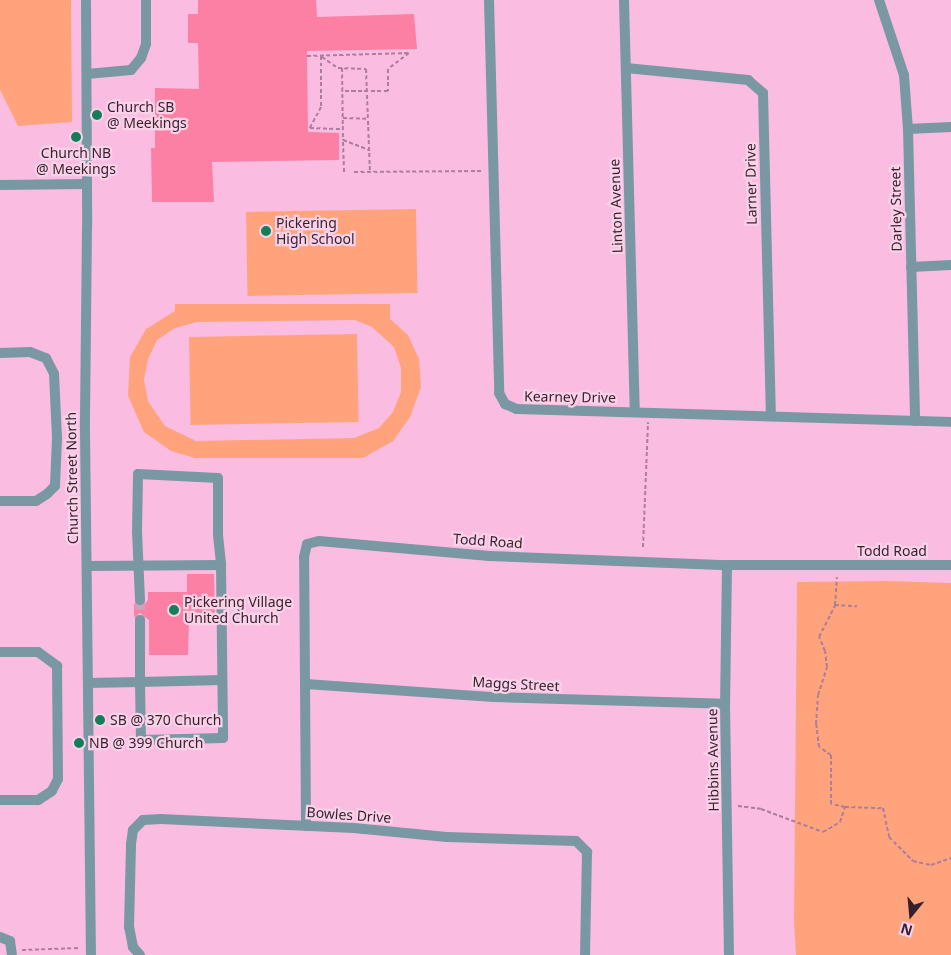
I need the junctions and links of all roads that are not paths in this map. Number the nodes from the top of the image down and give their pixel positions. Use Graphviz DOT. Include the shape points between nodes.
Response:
graph roads {
  1 [pos="86,0"];
  2 [pos="146,0"];
  3 [pos="489,0"];
  4 [pos="624,0"];
  5 [pos="879,0"];
  6 [pos="626,68"];
  7 [pos="87,74"];
  8 [pos="951,127"];
  9 [pos="908,130"];
  10 [pos="87,184"];
  11 [pos="0,185"];
  12 [pos="951,266"];
  13 [pos="911,267"];
  14 [pos="0,353"];
  15 [pos="635,412"];
  16 [pos="771,416"];
  17 [pos="915,421"];
  18 [pos="951,422"];
  19 [pos="0,502"];
  20 [pos="138,564"];
  21 [pos="727,564"];
  22 [pos="221,565"];
  23 [pos="951,565"];
  24 [pos="86,566"];
  25 [pos="140,600"];
  26 [pos="140,620"];
  27 [pos="0,652"];
  28 [pos="222,680"];
  29 [pos="140,682"];
  30 [pos="88,683"];
  31 [pos="306,684"];
  32 [pos="725,704"];
  33 [pos="0,800"];
  34 [pos="306,826"];
  35 [pos="0,938"];
  36 [pos="91,951"];
  37 [pos="12,953"];
  38 [pos="140,955"];
  39 [pos="585,955"];
  40 [pos="729,955"];
  1 -- 7 [label="street, Church Street North"];
  2 -- 7 [label="street" via="146,44 141,58 131,70"];
  3 -- 15 [label="street, Kearney Drive" via="499,393 505,404 517,409"];
  4 -- 6 [label="street, Linton Avenue"];
  5 -- 9 [label="street, Darley Street" via="904,75"];
  6 -- 15 [label="street, Linton Avenue"];
  6 -- 16 [label="street, Larner Drive" via="748,80 763,93"];
  7 -- 10 [label="street, Church Street North"];
  8 -- 9 [label="street"];
  9 -- 13 [label="street, Darley Street"];
  10 -- 11 [label="street"];
  10 -- 24 [label="street, Church Street North"];
  12 -- 13 [label="street"];
  13 -- 17 [label="street, Darley Street"];
  14 -- 19 [label="street" via="30,352 46,358 54,374 57,438 55,486 36,501"];
  15 -- 16 [label="street, Kearney Drive"];
  16 -- 17 [label="street, Kearney Drive"];
  17 -- 18 [label="street, Kearney Drive"];
  20 -- 22 [label="street"];
  20 -- 22 [label="street" via="138,474 218,478"];
  20 -- 24 [label="street"];
  20 -- 25 [label="street"];
  21 -- 23 [label="street, Todd Road"];
  21 -- 31 [label="street, Todd Road" via="489,556 319,541 307,544 304,557"];
  21 -- 32 [label="street, Hibbins Avenue"];
  22 -- 28 [label="street"];
  24 -- 30 [label="street, Church Street North"];
  26 -- 29 [label="street"];
  27 -- 33 [label="street" via="38,652 57,666 58,779 52,791 38,800"];
  28 -- 29 [label="street"];
  28 -- 29 [label="street" via="223,738 141,740"];
  29 -- 30 [label="street"];
  30 -- 36 [label="street, Church Street North"];
  31 -- 32 [label="street, Maggs Street" via="494,697"];
  31 -- 34 [label="street, Todd Road"];
  32 -- 40 [label="street, Hibbins Avenue"];
  34 -- 38 [label="street, Bowles Drive" via="143,820 133,830 129,927 133,947"];
  34 -- 39 [label="street, Bowles Drive" via="576,841 587,852"];
  35 -- 37 [label="street" via="10,941"];
}
